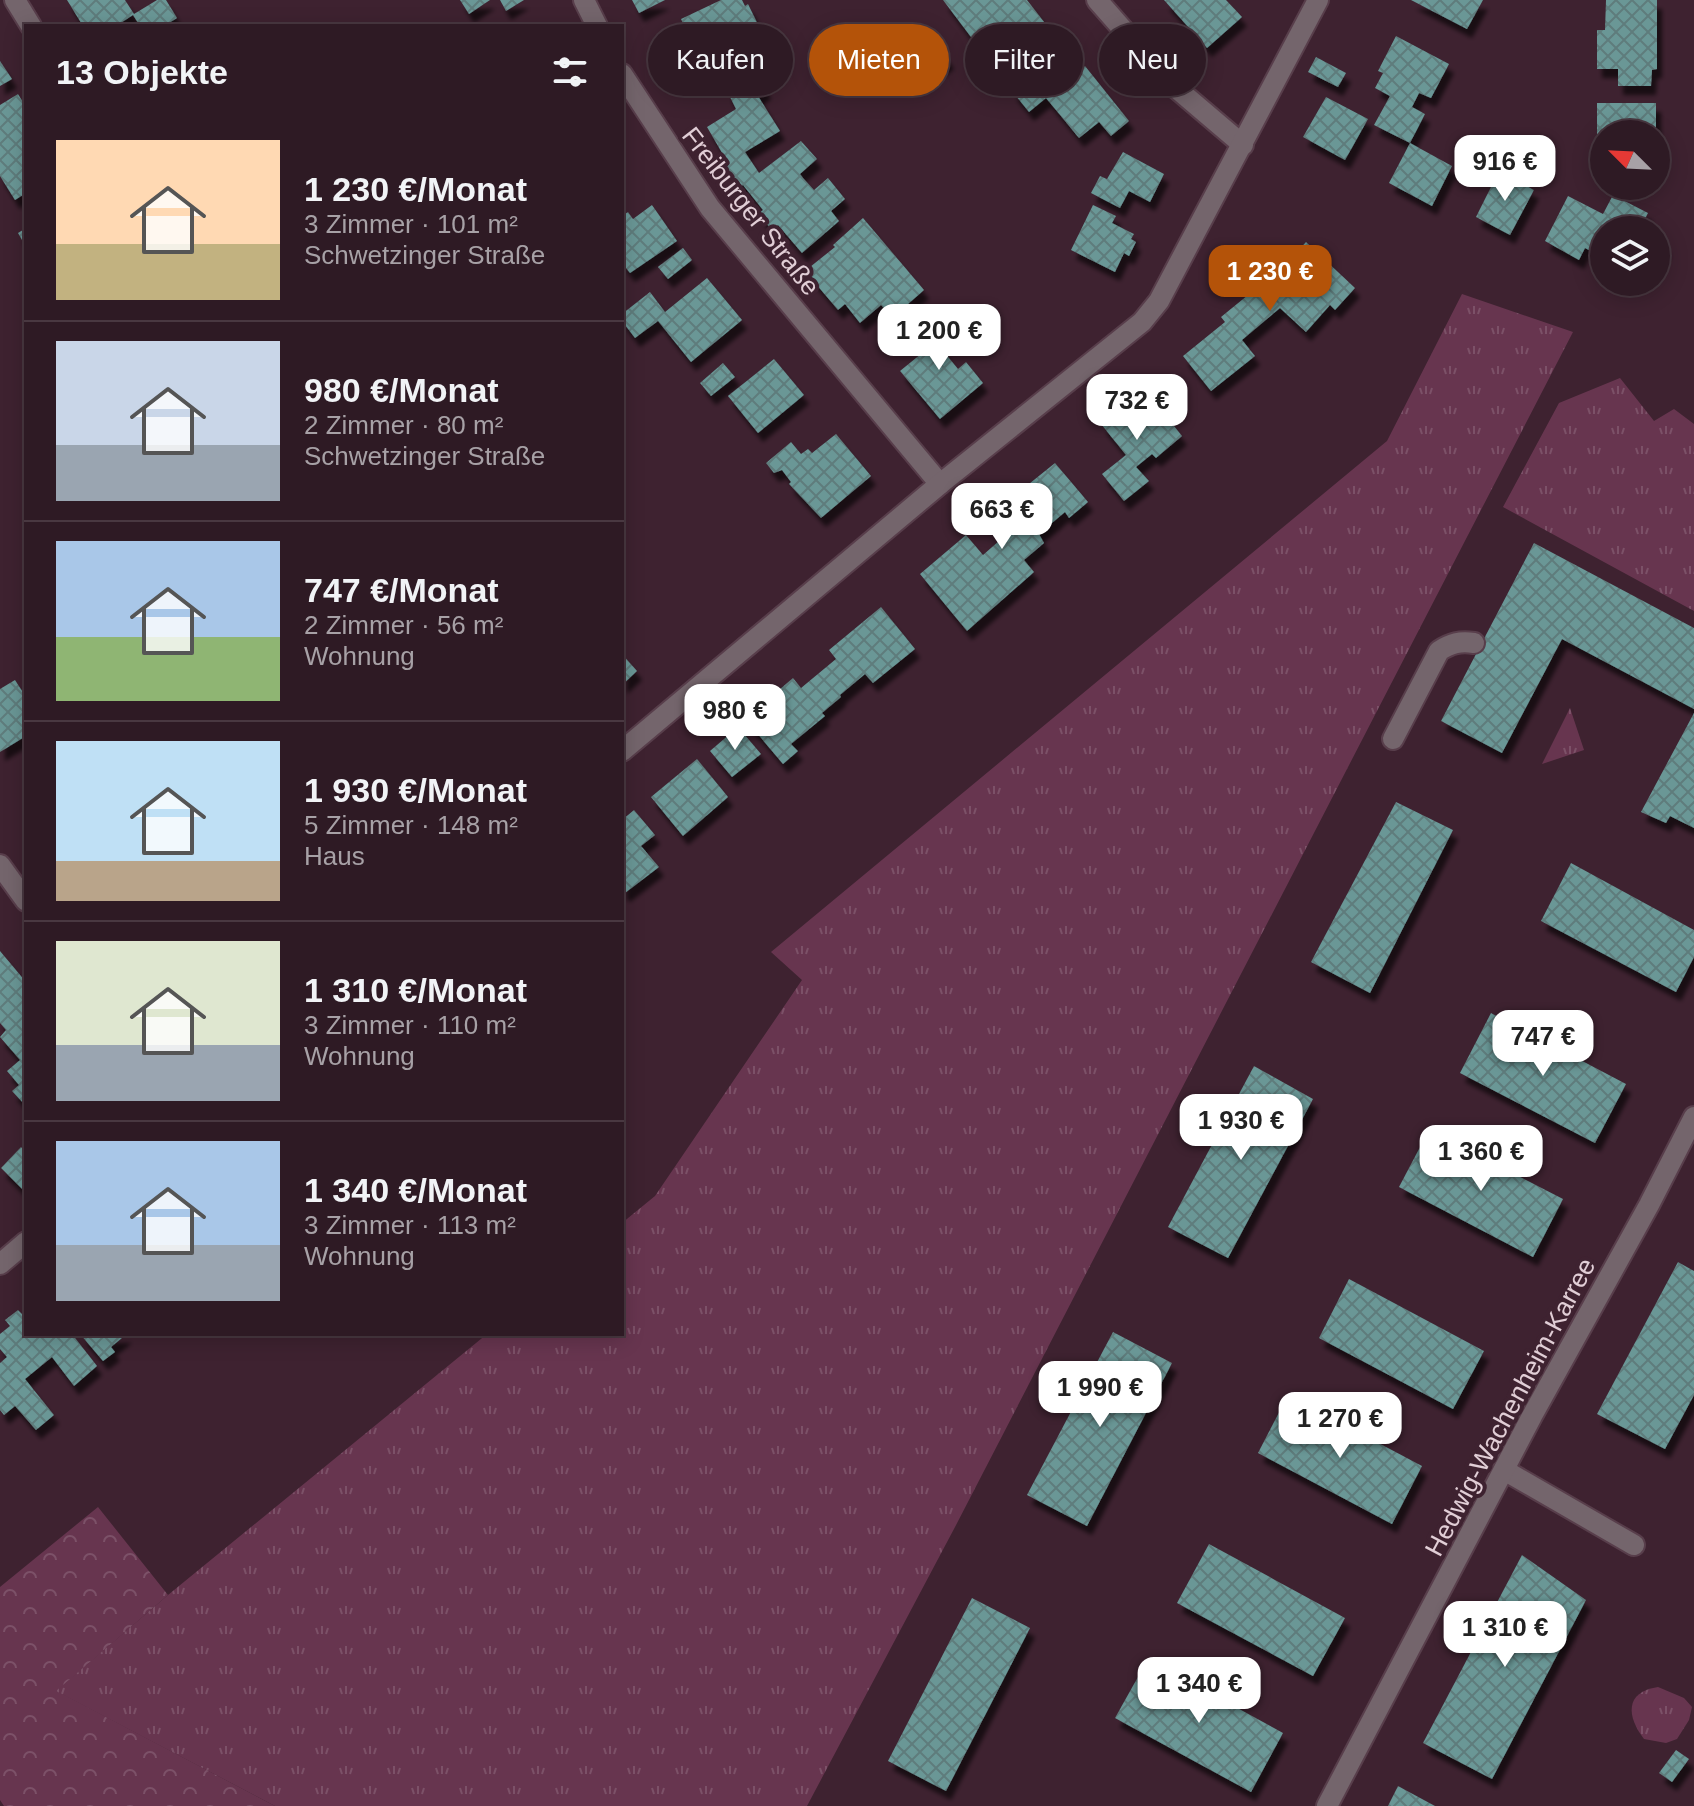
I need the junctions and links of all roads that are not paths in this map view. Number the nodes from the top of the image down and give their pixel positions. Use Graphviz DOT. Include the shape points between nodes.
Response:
graph roads {
  1 [pos="15,0"];
  2 [pos="584,0"];
  3 [pos="1097,0"];
  4 [pos="1318,0"];
  5 [pos="30,24"];
  6 [pos="596,24"];
  7 [pos="624,78"];
  8 [pos="1243,145"];
  9 [pos="940,484"];
  10 [pos="1474,643"];
  11 [pos="1393,739"];
  12 [pos="624,749"];
  13 [pos="0,865"];
  14 [pos="24,898"];
  15 [pos="1694,1117"];
  16 [pos="24,1244"];
  17 [pos="0,1264"];
  18 [pos="1504,1470"];
  19 [pos="1634,1545"];
  20 [pos="1327,1806"];
  1 -- 5 [label="street"];
  2 -- 6 [label="street"];
  3 -- 8 [label="street" via="1169,82"];
  4 -- 8 [label="street"];
  7 -- 9 [label="street, Freiburger Straße" via="710,208"];
  8 -- 9 [label="street" via="1159,301 1142,322"];
  9 -- 12 [label="street"];
  10 -- 11 [label="street" via="1450,644 1439,651"];
  13 -- 14 [label="street"];
  15 -- 18 [label="street, Hedwig-Wachenheim-Karree"];
  16 -- 17 [label="street"];
  18 -- 19 [label="street"];
  18 -- 20 [label="street, Hedwig-Wachenheim-Karree"];
}
